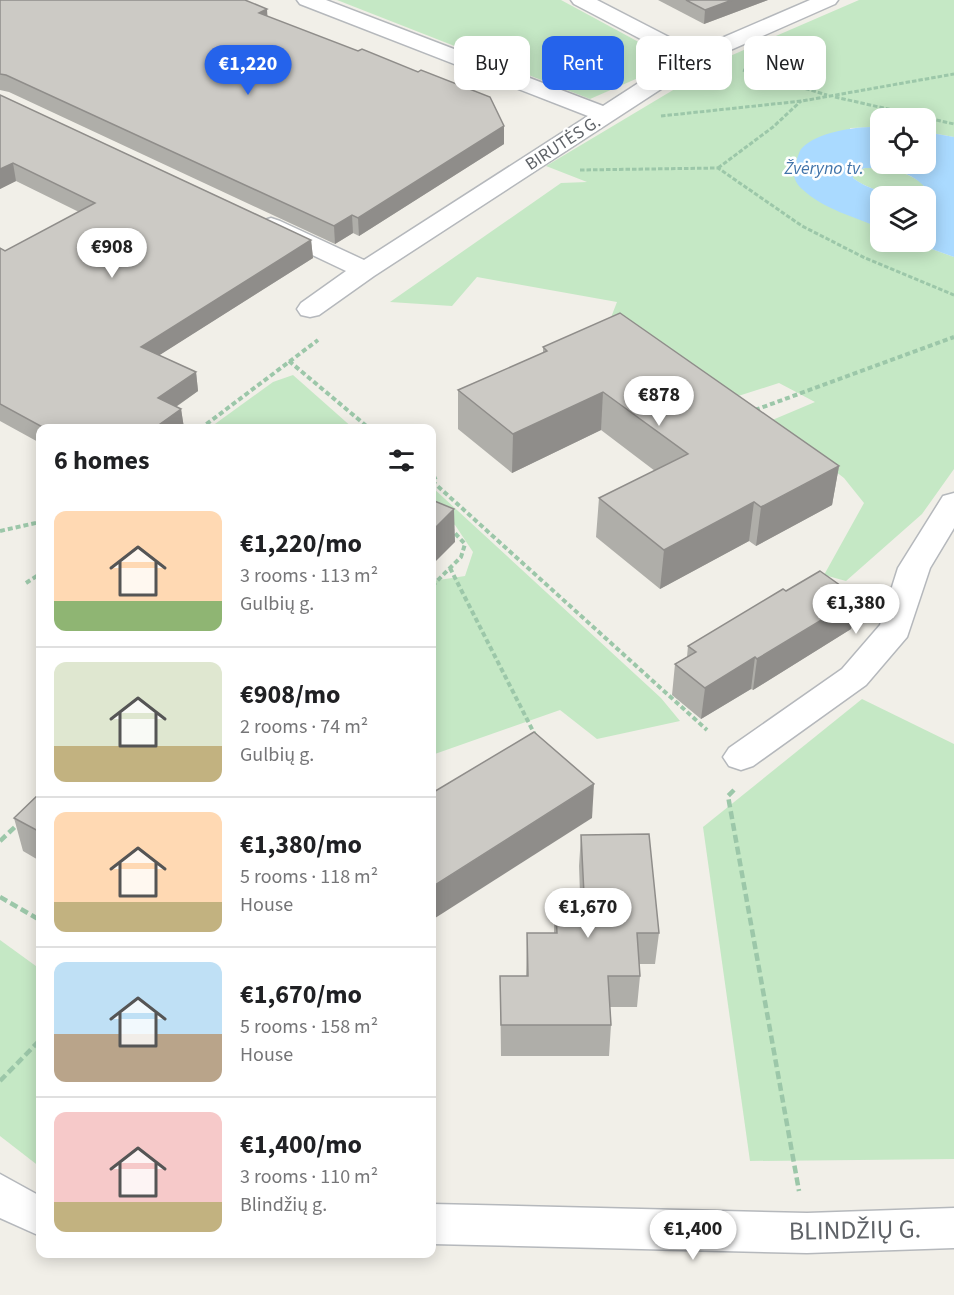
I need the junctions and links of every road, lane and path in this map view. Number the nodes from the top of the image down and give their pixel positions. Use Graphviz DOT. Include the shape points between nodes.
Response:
graph roads {
  1 [pos="307,0"];
  2 [pos="581,0"];
  3 [pos="828,0"];
  4 [pos="651,36"];
  5 [pos="732,41"];
  6 [pos="732,67"];
  7 [pos="954,74"];
  8 [pos="644,90"];
  9 [pos="831,96"];
  10 [pos="802,101"];
  11 [pos="606,115"];
  12 [pos="954,124"];
  13 [pos="718,168"];
  14 [pos="576,170"];
  15 [pos="247,215"];
  16 [pos="365,270"];
  17 [pos="954,295"];
  18 [pos="310,309"];
  19 [pos="326,334"];
  20 [pos="954,337"];
  21 [pos="289,361"];
  22 [pos="750,412"];
  23 [pos="207,424"];
  24 [pos="364,424"];
  25 [pos="439,476"];
  26 [pos="436,478"];
  27 [pos="436,484"];
  28 [pos="954,503"];
  29 [pos="36,523"];
  30 [pos="448,529"];
  31 [pos="0,531"];
  32 [pos="450,568"];
  33 [pos="36,577"];
  34 [pos="436,582"];
  35 [pos="26,583"];
  36 [pos="707,730"];
  37 [pos="539,744"];
  38 [pos="741,757"];
  39 [pos="24,818"];
  40 [pos="0,841"];
  41 [pos="0,897"];
  42 [pos="36,918"];
  43 [pos="36,1044"];
  44 [pos="0,1081"];
  45 [pos="0,1194"];
  46 [pos="36,1214"];
  47 [pos="436,1224"];
  48 [pos="954,1228"];
  49 [pos="807,1233"];
  1 -- 11 [label="street"];
  2 -- 4 [label="street"];
  3 -- 5 [label="street, BIRUTĖS G."];
  6 -- 9 [label="path"];
  7 -- 9 [label="path"];
  8 -- 11 [label="street, BIRUTĖS G."];
  9 -- 10 [label="path"];
  9 -- 12 [label="path"];
  10 -- 11 [label="path" via="665,116"];
  10 -- 13 [label="path"];
  11 -- 16 [label="street, BIRUTĖS G."];
  13 -- 14 [label="path"];
  13 -- 17 [label="path" via="802,226 865,258"];
  15 -- 16 [label="street"];
  16 -- 18 [label="street, BIRUTĖS G."];
  19 -- 21 [label="path"];
  20 -- 22 [label="path"];
  21 -- 23 [label="path"];
  21 -- 24 [label="path"];
  25 -- 26 [label="path"];
  27 -- 36 [label="path"];
  28 -- 38 [label="street" via="915,568 895,629 854,677"];
  29 -- 31 [label="path"];
  30 -- 32 [label="path" via="457,532 465,544 461,557"];
  32 -- 34 [label="path"];
  32 -- 37 [label="path"];
  33 -- 35 [label="path"];
  38 -- 49 [label="path" via="757,767 728,796"];
  39 -- 40 [label="path"];
  41 -- 42 [label="path"];
  43 -- 44 [label="path"];
  45 -- 46 [label="street"];
  47 -- 49 [label="street, BLINDŽIŲ G."];
  48 -- 49 [label="street, BLINDŽIŲ G."];
}
